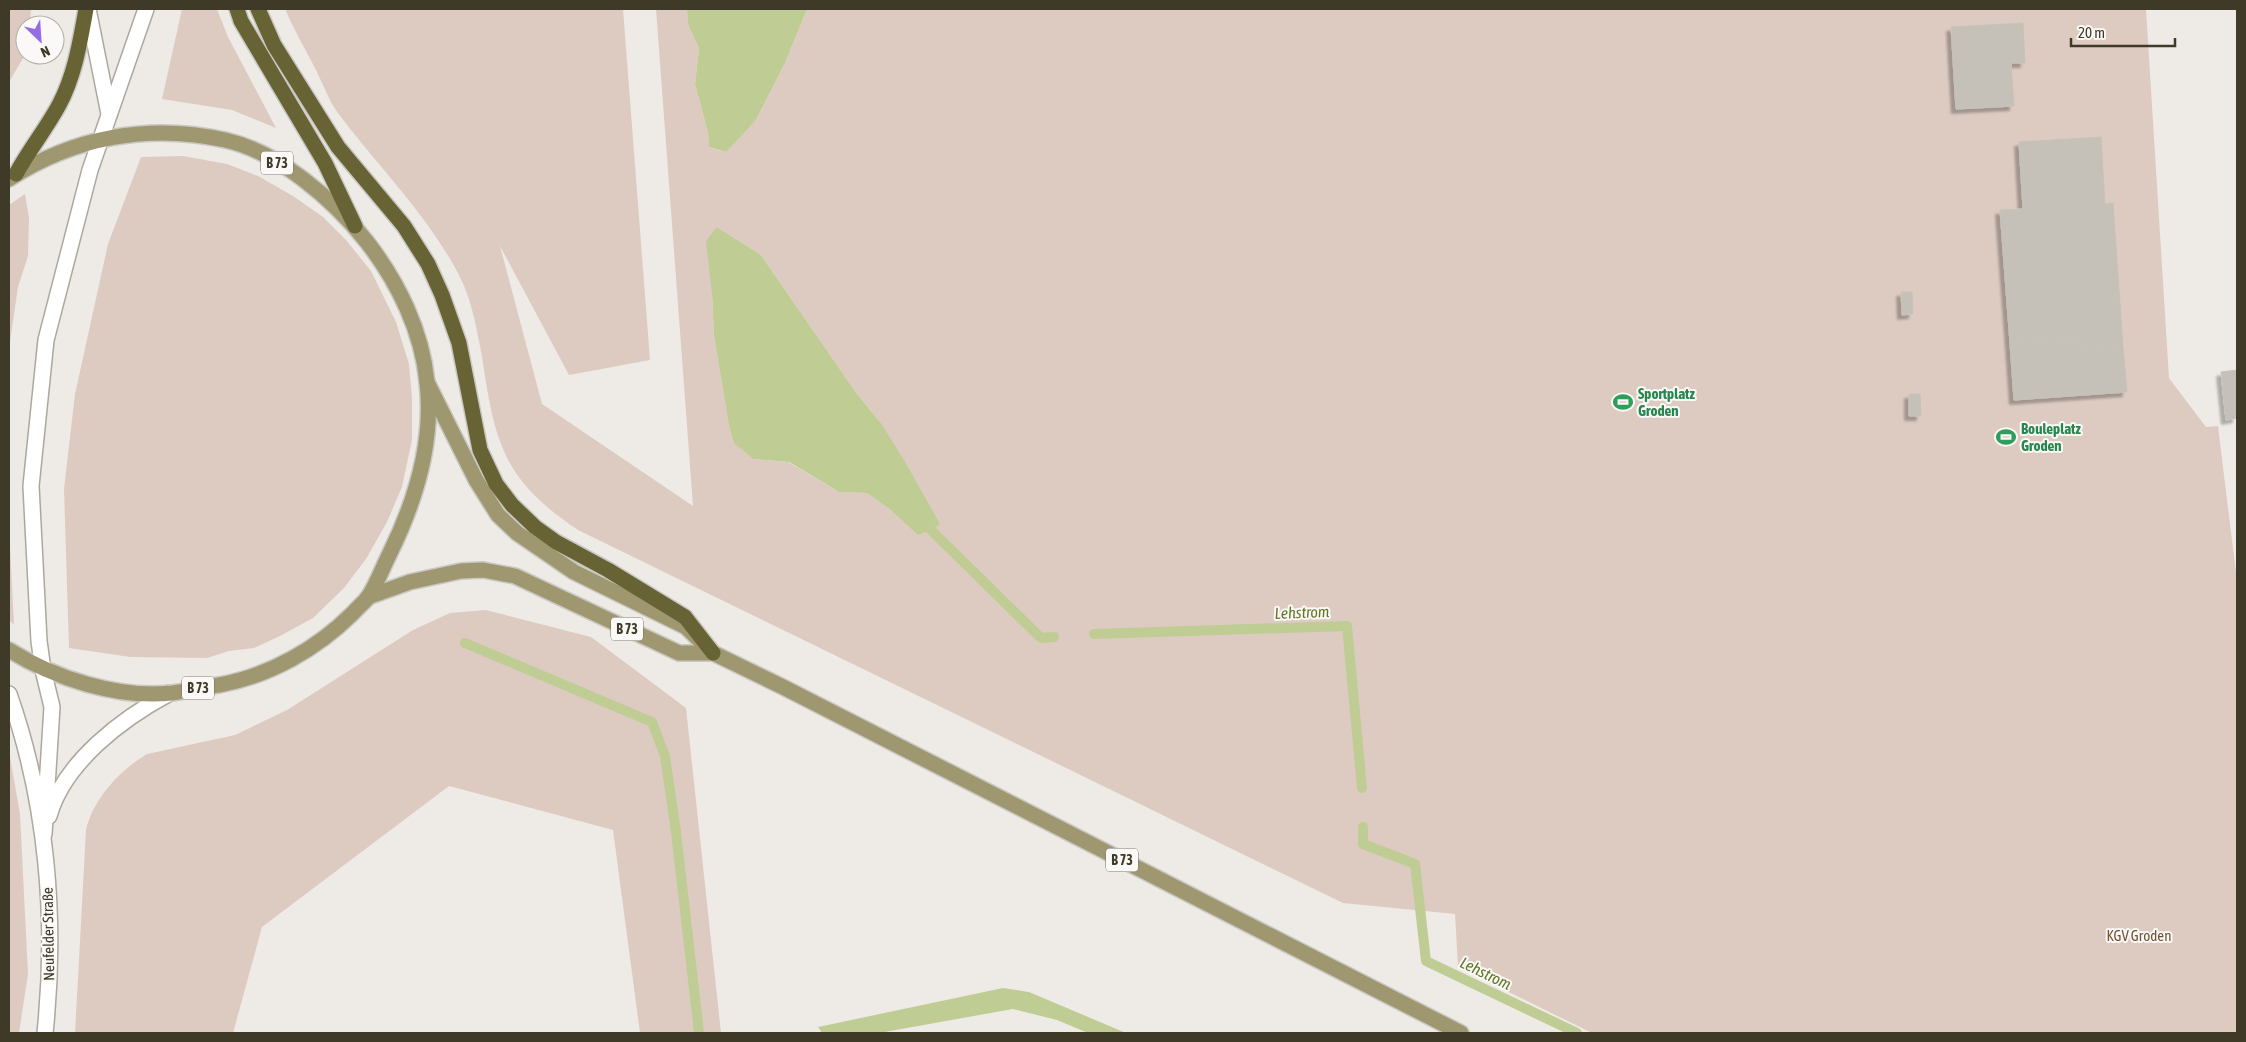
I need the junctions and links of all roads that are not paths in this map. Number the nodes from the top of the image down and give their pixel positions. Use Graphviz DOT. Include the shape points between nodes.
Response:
graph roads {
  1 [pos="87,9"];
  2 [pos="146,9"];
  3 [pos="237,9"];
  4 [pos="258,9"];
  5 [pos="110,116"];
  6 [pos="102,138"];
  7 [pos="12,176"];
  8 [pos="355,226"];
  9 [pos="427,382"];
  10 [pos="368,597"];
  11 [pos="9,650"];
  12 [pos="712,652"];
  13 [pos="42,670"];
  14 [pos="170,693"];
  15 [pos="9,694"];
  16 [pos="44,834"];
  17 [pos="45,1033"];
  18 [pos="1460,1033"];
  1 -- 5 [label="street"];
  1 -- 7 [label="highway" via="77,61 59,106"];
  2 -- 5 [label="street"];
  3 -- 8 [label="highway" via="325,163"];
  4 -- 12 [label="highway" via="274,45 338,147 404,226 428,264 459,343 480,450 496,484 512,505 556,542 685,616"];
  5 -- 6 [label="street"];
  6 -- 7 [label="main road, B 73" via="52,156"];
  6 -- 8 [label="main road, B 73" via="158,132 227,140 261,154 300,177 331,201"];
  6 -- 13 [label="street" via="90,170 45,350 31,486"];
  8 -- 9 [label="main road, B 73" via="380,259 406,306"];
  9 -- 10 [label="main road, B 73" via="428,427 419,482 394,545"];
  9 -- 12 [label="main road, B 73" via="476,480 498,515 538,549 586,578 686,627"];
  10 -- 12 [label="main road, B 73" via="410,582 461,571 483,570 515,576 678,653"];
  10 -- 14 [label="main road, B 73" via="345,621 294,659 234,682"];
  11 -- 13 [label="main road, B 73"];
  12 -- 18 [label="main road, B 73"];
  13 -- 14 [label="main road, B 73" via="110,689"];
  13 -- 16 [label="street" via="52,707"];
  14 -- 16 [label="street, Neufelder Straße" via="129,717 83,760 60,791 50,810"];
  15 -- 16 [label="street, Neufelder Straße"];
  16 -- 17 [label="street, Neufelder Straße" via="50,944"];
}
